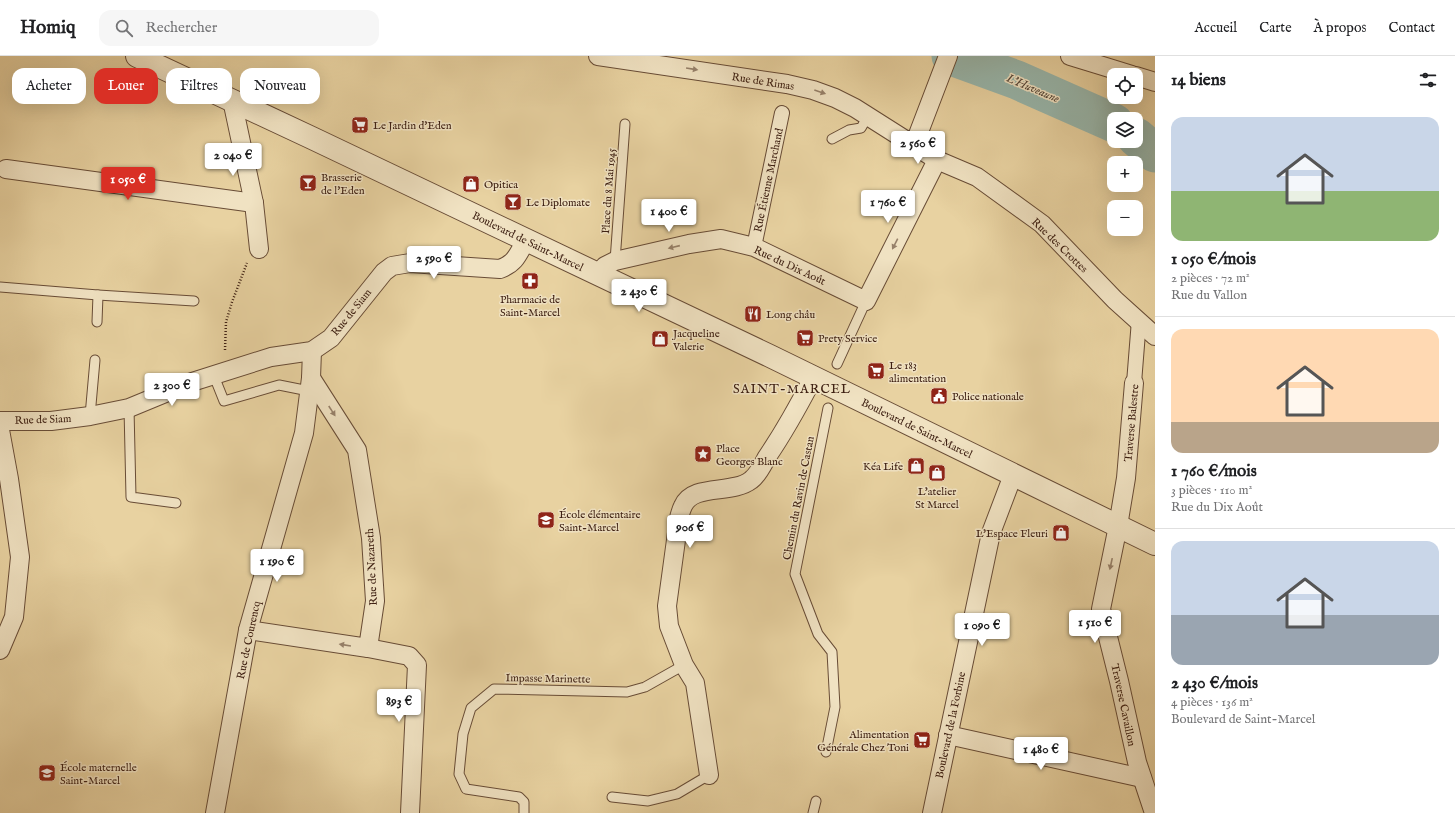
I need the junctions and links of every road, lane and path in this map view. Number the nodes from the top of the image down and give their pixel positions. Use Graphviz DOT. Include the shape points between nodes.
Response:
graph roads {
  1 [pos="136,56"];
  2 [pos="598,56"];
  3 [pos="1070,56"];
  4 [pos="945,64"];
  5 [pos="1109,68"];
  6 [pos="166,70"];
  7 [pos="1143,78"];
  8 [pos="1155,82"];
  9 [pos="232,100"];
  10 [pos="782,113"];
  11 [pos="868,116"];
  12 [pos="625,124"];
  13 [pos="832,139"];
  14 [pos="914,145"];
  15 [pos="937,160"];
  16 [pos="6,169"];
  17 [pos="254,202"];
  18 [pos="526,240"];
  19 [pos="754,247"];
  20 [pos="259,249"];
  21 [pos="615,261"];
  22 [pos="598,274"];
  23 [pos="0,287"];
  24 [pos="98,296"];
  25 [pos="194,301"];
  26 [pos="866,301"];
  27 [pos="1139,320"];
  28 [pos="97,322"];
  29 [pos="1155,336"];
  30 [pos="312,351"];
  31 [pos="95,360"];
  32 [pos="838,364"];
  33 [pos="219,374"];
  34 [pos="814,378"];
  35 [pos="1134,383"];
  36 [pos="310,385"];
  37 [pos="129,408"];
  38 [pos="828,408"];
  39 [pos="90,416"];
  40 [pos="0,420"];
  41 [pos="0,430"];
  42 [pos="1013,475"];
  43 [pos="176,502"];
  44 [pos="1118,526"];
  45 [pos="1155,544"];
  46 [pos="248,630"];
  47 [pos="368,648"];
  48 [pos="0,650"];
  49 [pos="684,665"];
  50 [pos="948,735"];
  51 [pos="826,752"];
  52 [pos="1139,770"];
  53 [pos="709,775"];
  54 [pos="612,797"];
  55 [pos="816,801"];
  56 [pos="215,813"];
  57 [pos="410,813"];
  58 [pos="524,813"];
  59 [pos="813,813"];
  60 [pos="932,813"];
  61 [pos="1154,813"];
  1 -- 6 [label="street, Boulevard de Saint-Marcel"];
  2 -- 11 [label="street, Rue de Rimas, one-way" via="813,90 835,98"];
  3 -- 5 [label="street"];
  4 -- 14 [label="street"];
  7 -- 8 [label="street"];
  9 -- 17 [label="street"];
  9 -- 18 [label="street, Boulevard de Saint-Marcel"];
  10 -- 19 [label="street, Rue Étienne Marchand"];
  11 -- 13 [label="lane" via="861,128 849,130"];
  11 -- 14 [label="street, Rue de Rimas"];
  12 -- 21 [label="lane, Place du 8 Mai 1945"];
  14 -- 15 [label="street, Rue des Crottes"];
  15 -- 26 [label="street, one-way"];
  15 -- 27 [label="street, Rue des Crottes" via="977,177 1042,224 1115,300"];
  16 -- 17 [label="street"];
  17 -- 20 [label="street"];
  18 -- 22 [label="street, Boulevard de Saint-Marcel"];
  18 -- 30 [label="street, Rue de Siam" via="515,260 500,269 410,263 392,266 384,272 331,338"];
  19 -- 21 [label="street, Rue du Dix Août, one-way" via="721,239"];
  19 -- 26 [label="street, Rue du Dix Août"];
  20 -- 33 [label="path" via="245,264 226,322"];
  21 -- 22 [label="street, Rue du Dix Août" via="605,266"];
  22 -- 34 [label="street, Boulevard de Saint-Marcel"];
  23 -- 24 [label="lane"];
  24 -- 25 [label="lane"];
  24 -- 28 [label="lane"];
  26 -- 32 [label="lane"];
  27 -- 29 [label="street, Rue des Crottes"];
  27 -- 35 [label="street, Traverse Balestre"];
  30 -- 33 [label="street, Rue de Siam" via="271,357"];
  30 -- 36 [label="street, Rue de Courencq"];
  31 -- 39 [label="lane"];
  33 -- 36 [label="lane" via="224,401 279,385"];
  33 -- 37 [label="street, Rue de Siam" via="192,382"];
  34 -- 42 [label="street, Boulevard de Saint-Marcel"];
  34 -- 49 [label="street" via="752,480 730,489 708,490 692,495 683,505 667,606 669,626"];
  35 -- 44 [label="street, Traverse Balestre" via="1126,478"];
  36 -- 46 [label="street, Rue de Courencq" via="304,433"];
  36 -- 47 [label="street, Rue de Nazareth, one-way" via="357,450 371,538 375,601"];
  37 -- 39 [label="street, Rue de Siam"];
  37 -- 43 [label="lane" via="131,497"];
  38 -- 51 [label="lane, Chemin du Ravin de Castan" via="795,574 818,634 832,652 835,707"];
  39 -- 40 [label="street, Rue de Siam" via="51,421"];
  41 -- 48 [label="street" via="20,557 14,617"];
  42 -- 44 [label="street, Boulevard de Saint-Marcel"];
  42 -- 50 [label="street, Boulevard de la Forbine" via="991,533"];
  44 -- 45 [label="street, Boulevard de Saint-Marcel"];
  44 -- 52 [label="street, Traverse Cavaillon, one-way" via="1101,609"];
  47 -- 46 [label="street, one-way"];
  46 -- 56 [label="street, Rue de Courencq"];
  47 -- 57 [label="street" via="409,656 417,666"];
  49 -- 53 [label="street" via="695,683"];
  49 -- 58 [label="lane, Impasse Marinette" via="645,687 627,692 494,689 471,708 462,734 459,774 466,789 519,797 524,802"];
  50 -- 52 [label="street"];
  50 -- 60 [label="street, Boulevard de la Forbine"];
  52 -- 61 [label="street, Traverse Cavaillon"];
  53 -- 54 [label="lane" via="677,794 648,801"];
  55 -- 59 [label="lane"];
}
